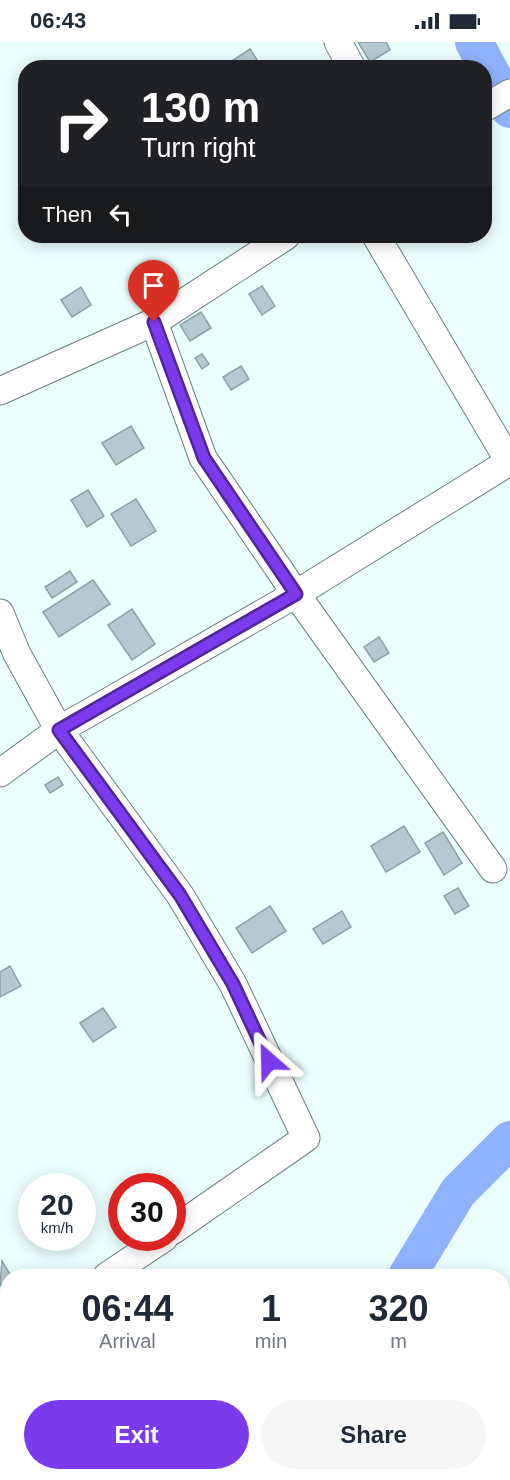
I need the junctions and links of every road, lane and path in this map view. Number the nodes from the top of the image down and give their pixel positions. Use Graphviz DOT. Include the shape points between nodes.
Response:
graph roads {
  1 [pos="338,42"];
  2 [pos="348,60"];
  3 [pos="510,93"];
  4 [pos="492,103"];
  5 [pos="275,243"];
  6 [pos="380,243"];
  7 [pos="154,322"];
  8 [pos="0,391"];
  9 [pos="510,463"];
  10 [pos="296,594"];
  11 [pos="0,613"];
  12 [pos="59,730"];
  13 [pos="0,773"];
  14 [pos="494,869"];
  15 [pos="186,1221"];
  16 [pos="144,1251"];
  17 [pos="118,1269"];
  1 -- 2 [label="street"];
  3 -- 4 [label="street"];
  5 -- 7 [label="street"];
  6 -- 9 [label="street"];
  7 -- 8 [label="street"];
  7 -- 10 [label="street" via="204,458"];
  9 -- 10 [label="street"];
  10 -- 12 [label="street"];
  10 -- 14 [label="street"];
  11 -- 12 [label="street" via="17,654"];
  12 -- 13 [label="street"];
  12 -- 15 [label="street" via="180,895 233,984 306,1138"];
  16 -- 17 [label="street"];
}
